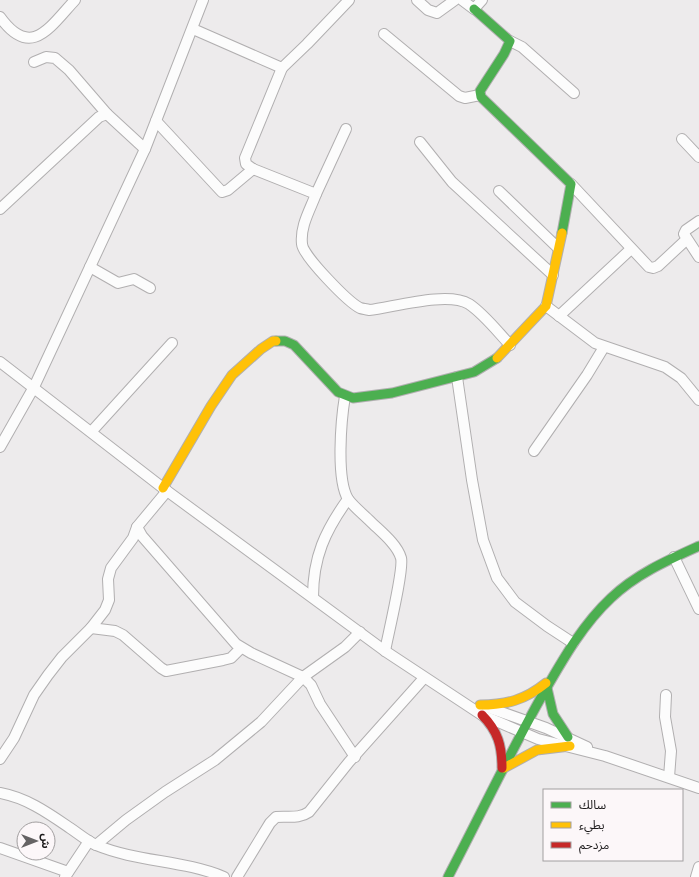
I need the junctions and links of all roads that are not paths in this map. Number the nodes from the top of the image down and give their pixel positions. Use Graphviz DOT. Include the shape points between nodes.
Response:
graph roads {
  1 [pos="75,0"];
  2 [pos="203,0"];
  3 [pos="349,0"];
  4 [pos="417,0"];
  5 [pos="455,0"];
  6 [pos="462,0"];
  7 [pos="482,0"];
  8 [pos="474,9"];
  9 [pos="0,17"];
  10 [pos="193,29"];
  11 [pos="384,34"];
  12 [pos="510,41"];
  13 [pos="34,62"];
  14 [pos="282,68"];
  15 [pos="574,93"];
  16 [pos="480,95"];
  17 [pos="107,114"];
  18 [pos="156,121"];
  19 [pos="346,129"];
  20 [pos="682,139"];
  21 [pos="420,142"];
  22 [pos="145,149"];
  23 [pos="699,156"];
  24 [pos="253,169"];
  25 [pos="571,184"];
  26 [pos="499,191"];
  27 [pos="316,194"];
  28 [pos="0,209"];
  29 [pos="699,221"];
  30 [pos="686,240"];
  31 [pos="557,247"];
  32 [pos="631,249"];
  33 [pos="699,257"];
  34 [pos="90,267"];
  35 [pos="553,275"];
  36 [pos="150,288"];
  37 [pos="546,306"];
  38 [pos="559,316"];
  39 [pos="172,343"];
  40 [pos="510,345"];
  41 [pos="604,347"];
  42 [pos="0,362"];
  43 [pos="457,377"];
  44 [pos="34,387"];
  45 [pos="345,396"];
  46 [pos="699,400"];
  47 [pos="92,431"];
  48 [pos="0,447"];
  49 [pos="534,451"];
  50 [pos="165,490"];
  51 [pos="348,499"];
  52 [pos="137,527"];
  53 [pos="699,546"];
  54 [pos="674,557"];
  55 [pos="313,597"];
  56 [pos="699,609"];
  57 [pos="91,628"];
  58 [pos="360,632"];
  59 [pos="573,643"];
  60 [pos="241,648"];
  61 [pos="385,651"];
  62 [pos="555,674"];
  63 [pos="303,676"];
  64 [pos="424,678"];
  65 [pos="547,688"];
  66 [pos="666,695"];
  67 [pos="481,710"];
  68 [pos="527,722"];
  69 [pos="521,733"];
  70 [pos="569,742"];
  71 [pos="355,757"];
  72 [pos="0,759"];
  73 [pos="503,770"];
  74 [pos="669,777"];
  75 [pos="699,788"];
  76 [pos="0,793"];
  77 [pos="92,843"];
  78 [pos="0,848"];
  79 [pos="699,867"];
  80 [pos="66,875"];
  81 [pos="224,877"];
  82 [pos="237,877"];
  83 [pos="448,877"];
  84 [pos="696,877"];
  1 -- 9 [label="street" via="53,25 35,38 21,36 9,29"];
  2 -- 10 [label="street"];
  3 -- 14 [label="street"];
  4 -- 5 [label="street" via="428,10 437,13"];
  6 -- 8 [label="street"];
  7 -- 8 [label="street"];
  8 -- 12 [label="street"];
  10 -- 14 [label="street"];
  10 -- 18 [label="street"];
  11 -- 16 [label="street" via="459,96 465,98"];
  12 -- 15 [label="street" via="522,47"];
  12 -- 16 [label="street"];
  13 -- 17 [label="street" via="46,57 55,58 69,70"];
  14 -- 24 [label="street" via="245,158 246,164"];
  16 -- 25 [label="street" via="482,100 514,127"];
  17 -- 22 [label="street"];
  17 -- 28 [label="street" via="100,117"];
  18 -- 22 [label="street"];
  18 -- 24 [label="street" via="222,192"];
  19 -- 27 [label="street"];
  20 -- 23 [label="street"];
  21 -- 35 [label="street" via="452,182"];
  22 -- 34 [label="street"];
  24 -- 27 [label="street"];
  25 -- 31 [label="street"];
  25 -- 32 [label="street"];
  26 -- 31 [label="street"];
  27 -- 40 [label="street" via="304,225 303,250 354,304 369,310 455,299 476,310"];
  29 -- 30 [label="street" via="684,232"];
  30 -- 32 [label="street" via="653,268"];
  30 -- 33 [label="street"];
  31 -- 35 [label="street"];
  32 -- 38 [label="street"];
  34 -- 36 [label="street" via="118,282 134,279"];
  34 -- 44 [label="street"];
  35 -- 37 [label="street"];
  37 -- 38 [label="street"];
  37 -- 40 [label="street"];
  38 -- 41 [label="street" via="590,340"];
  39 -- 47 [label="street"];
  40 -- 43 [label="street" via="486,366"];
  41 -- 46 [label="street" via="665,367 681,378"];
  41 -- 49 [label="street"];
  42 -- 44 [label="street"];
  43 -- 45 [label="street" via="392,393 353,398"];
  43 -- 59 [label="street" via="483,540 497,578 515,602"];
  44 -- 47 [label="street"];
  44 -- 48 [label="street"];
  45 -- 50 [label="street" via="338,392 294,345 285,341 273,341 232,375 211,406"];
  45 -- 51 [label="street" via="341,478"];
  47 -- 50 [label="street"];
  50 -- 52 [label="street"];
  50 -- 55 [label="street"];
  51 -- 55 [label="street" via="334,519 317,556"];
  51 -- 61 [label="street" via="398,550 401,558 401,573"];
  52 -- 57 [label="street" via="133,538 109,574 109,600 105,610"];
  52 -- 60 [label="street" via="142,536"];
  53 -- 54 [label="street"];
  54 -- 56 [label="street"];
  54 -- 59 [label="street" via="622,588 597,612"];
  55 -- 58 [label="street"];
  57 -- 60 [label="street" via="115,631 123,635 166,671 231,658"];
  57 -- 72 [label="street" via="62,657 34,695 14,738"];
  58 -- 61 [label="street"];
  58 -- 63 [label="street" via="345,647"];
  59 -- 62 [label="street"];
  60 -- 63 [label="street"];
  61 -- 64 [label="street"];
  62 -- 65 [label="street"];
  62 -- 67 [label="street" via="535,693 521,701"];
  63 -- 71 [label="street"];
  63 -- 77 [label="street" via="261,722 215,760"];
  64 -- 67 [label="street" via="455,699"];
  64 -- 71 [label="street"];
  65 -- 68 [label="street"];
  65 -- 70 [label="street" via="552,715"];
  66 -- 74 [label="street" via="665,717 671,751"];
  67 -- 68 [label="street"];
  67 -- 69 [label="street"];
  67 -- 73 [label="street" via="499,737"];
  68 -- 69 [label="street"];
  68 -- 70 [label="street"];
  69 -- 70 [label="street" via="538,739"];
  69 -- 73 [label="street"];
  70 -- 73 [label="street" via="537,750"];
  70 -- 74 [label="street"];
  71 -- 82 [label="street" via="304,816 276,818 270,823"];
  73 -- 83 [label="street"];
  74 -- 75 [label="street"];
  76 -- 77 [label="street" via="37,806"];
  77 -- 80 [label="street"];
  77 -- 81 [label="street" via="140,858 205,870"];
  78 -- 80 [label="street"];
  79 -- 84 [label="street"];
}
